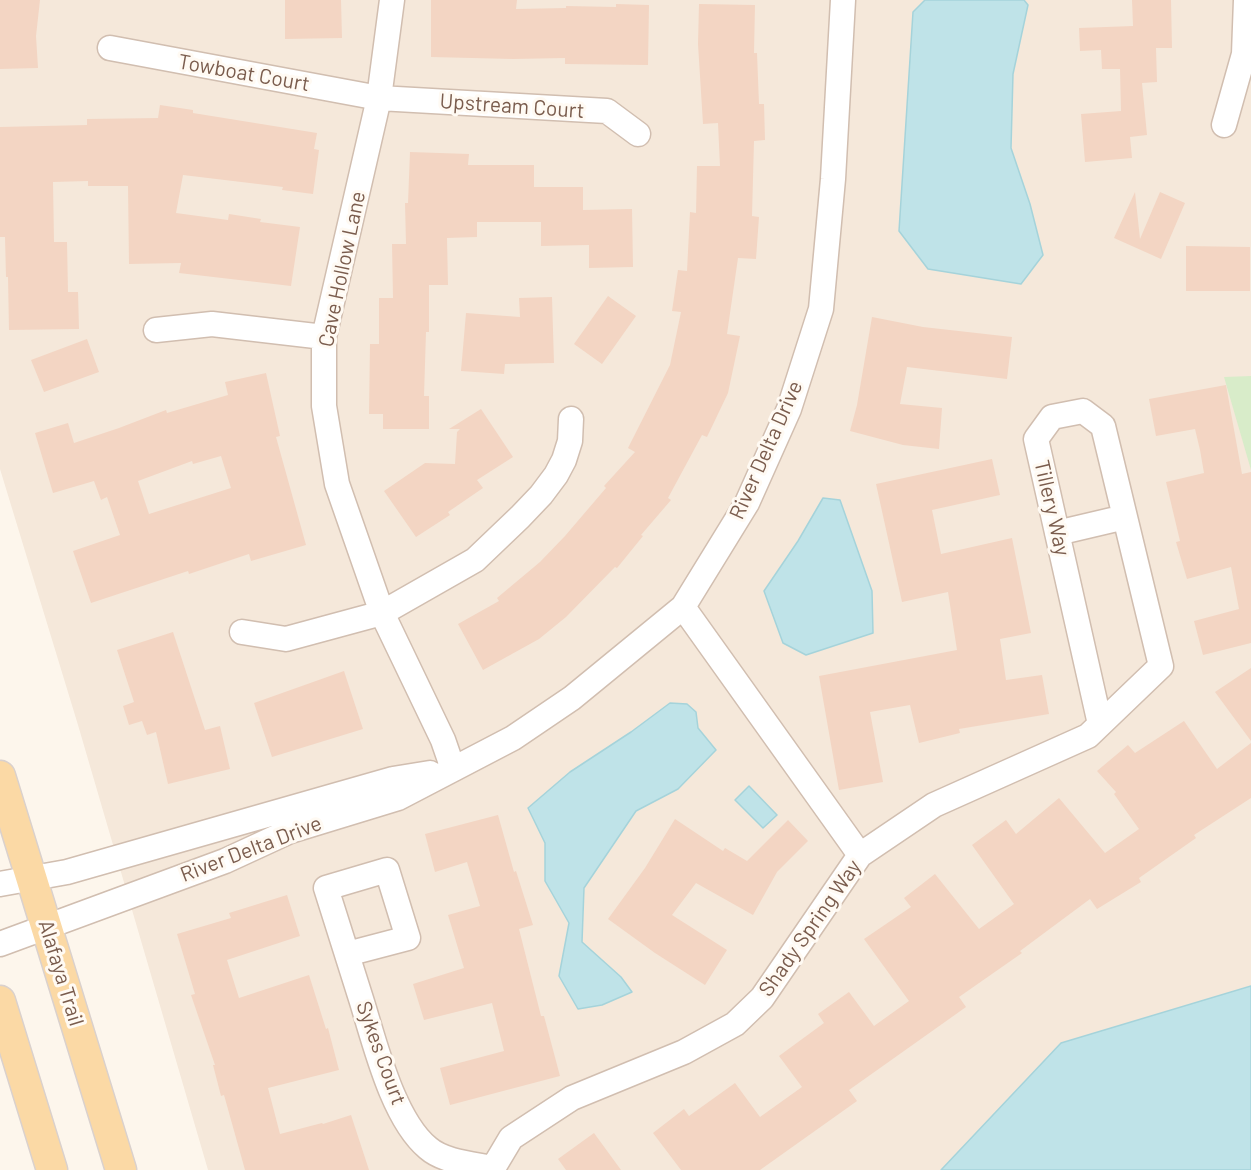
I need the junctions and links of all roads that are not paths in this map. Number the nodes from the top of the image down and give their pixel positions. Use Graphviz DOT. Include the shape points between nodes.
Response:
graph roads {
  1 [pos="392,0"];
  2 [pos="843,0"];
  3 [pos="1246,0"];
  4 [pos="110,48"];
  5 [pos="379,98"];
  6 [pos="1224,125"];
  7 [pos="638,134"];
  8 [pos="156,330"];
  9 [pos="324,337"];
  10 [pos="571,419"];
  11 [pos="1125,517"];
  12 [pos="1057,533"];
  13 [pos="682,606"];
  14 [pos="382,612"];
  15 [pos="242,632"];
  16 [pos="1161,666"];
  17 [pos="1101,724"];
  18 [pos="453,769"];
  19 [pos="0,776"];
  20 [pos="860,855"];
  21 [pos="32,878"];
  22 [pos="0,884"];
  23 [pos="46,926"];
  24 [pos="0,944"];
  25 [pos="347,954"];
  26 [pos="0,1001"];
  27 [pos="493,1169"];
  28 [pos="52,1170"];
  29 [pos="121,1170"];
  1 -- 5 [label="street, Cave Hollow Lane"];
  2 -- 13 [label="street, River Delta Drive" via="821,309 789,409 747,503"];
  3 -- 6 [label="street" via="1244,54"];
  4 -- 5 [label="street, Towboat Court"];
  5 -- 7 [label="street, Upstream Court" via="607,111"];
  5 -- 9 [label="street, Cave Hollow Lane"];
  8 -- 9 [label="street" via="212,324"];
  9 -- 14 [label="street, Cave Hollow Lane" via="324,406 337,484"];
  10 -- 14 [label="street" via="564,460 520,518 475,560"];
  11 -- 12 [label="street"];
  11 -- 12 [label="street, Tillery Way" via="1103,426 1083,411 1052,417 1036,439"];
  11 -- 16 [label="street, Tillery Way"];
  12 -- 17 [label="street, Tillery Way"];
  13 -- 18 [label="street, River Delta Drive" via="572,698 513,738"];
  13 -- 20 [label="street"];
  14 -- 15 [label="street" via="286,639"];
  14 -- 18 [label="street, Cave Hollow Lane"];
  16 -- 17 [label="street, Shady Spring Way"];
  17 -- 20 [label="street, Shady Spring Way" via="1088,736 934,805"];
  18 -- 21 [label="street, River Delta Drive" via="393,779 67,872"];
  18 -- 23 [label="street, River Delta Drive" via="398,798 290,831 225,861"];
  19 -- 21 [label="main road, Alafaya Trail"];
  20 -- 27 [label="street, Shady Spring Way" via="762,998 735,1023 684,1052 572,1098 511,1138"];
  21 -- 22 [label="street, River Delta Drive"];
  21 -- 23 [label="main road, Alafaya Trail"];
  23 -- 24 [label="street, River Delta Drive"];
  23 -- 29 [label="main road, Alafaya Trail"];
  25 -- 27 [label="street, Sykes Court" via="384,1074 414,1134 429,1149 447,1158"];
  26 -- 28 [label="main road"];
}
